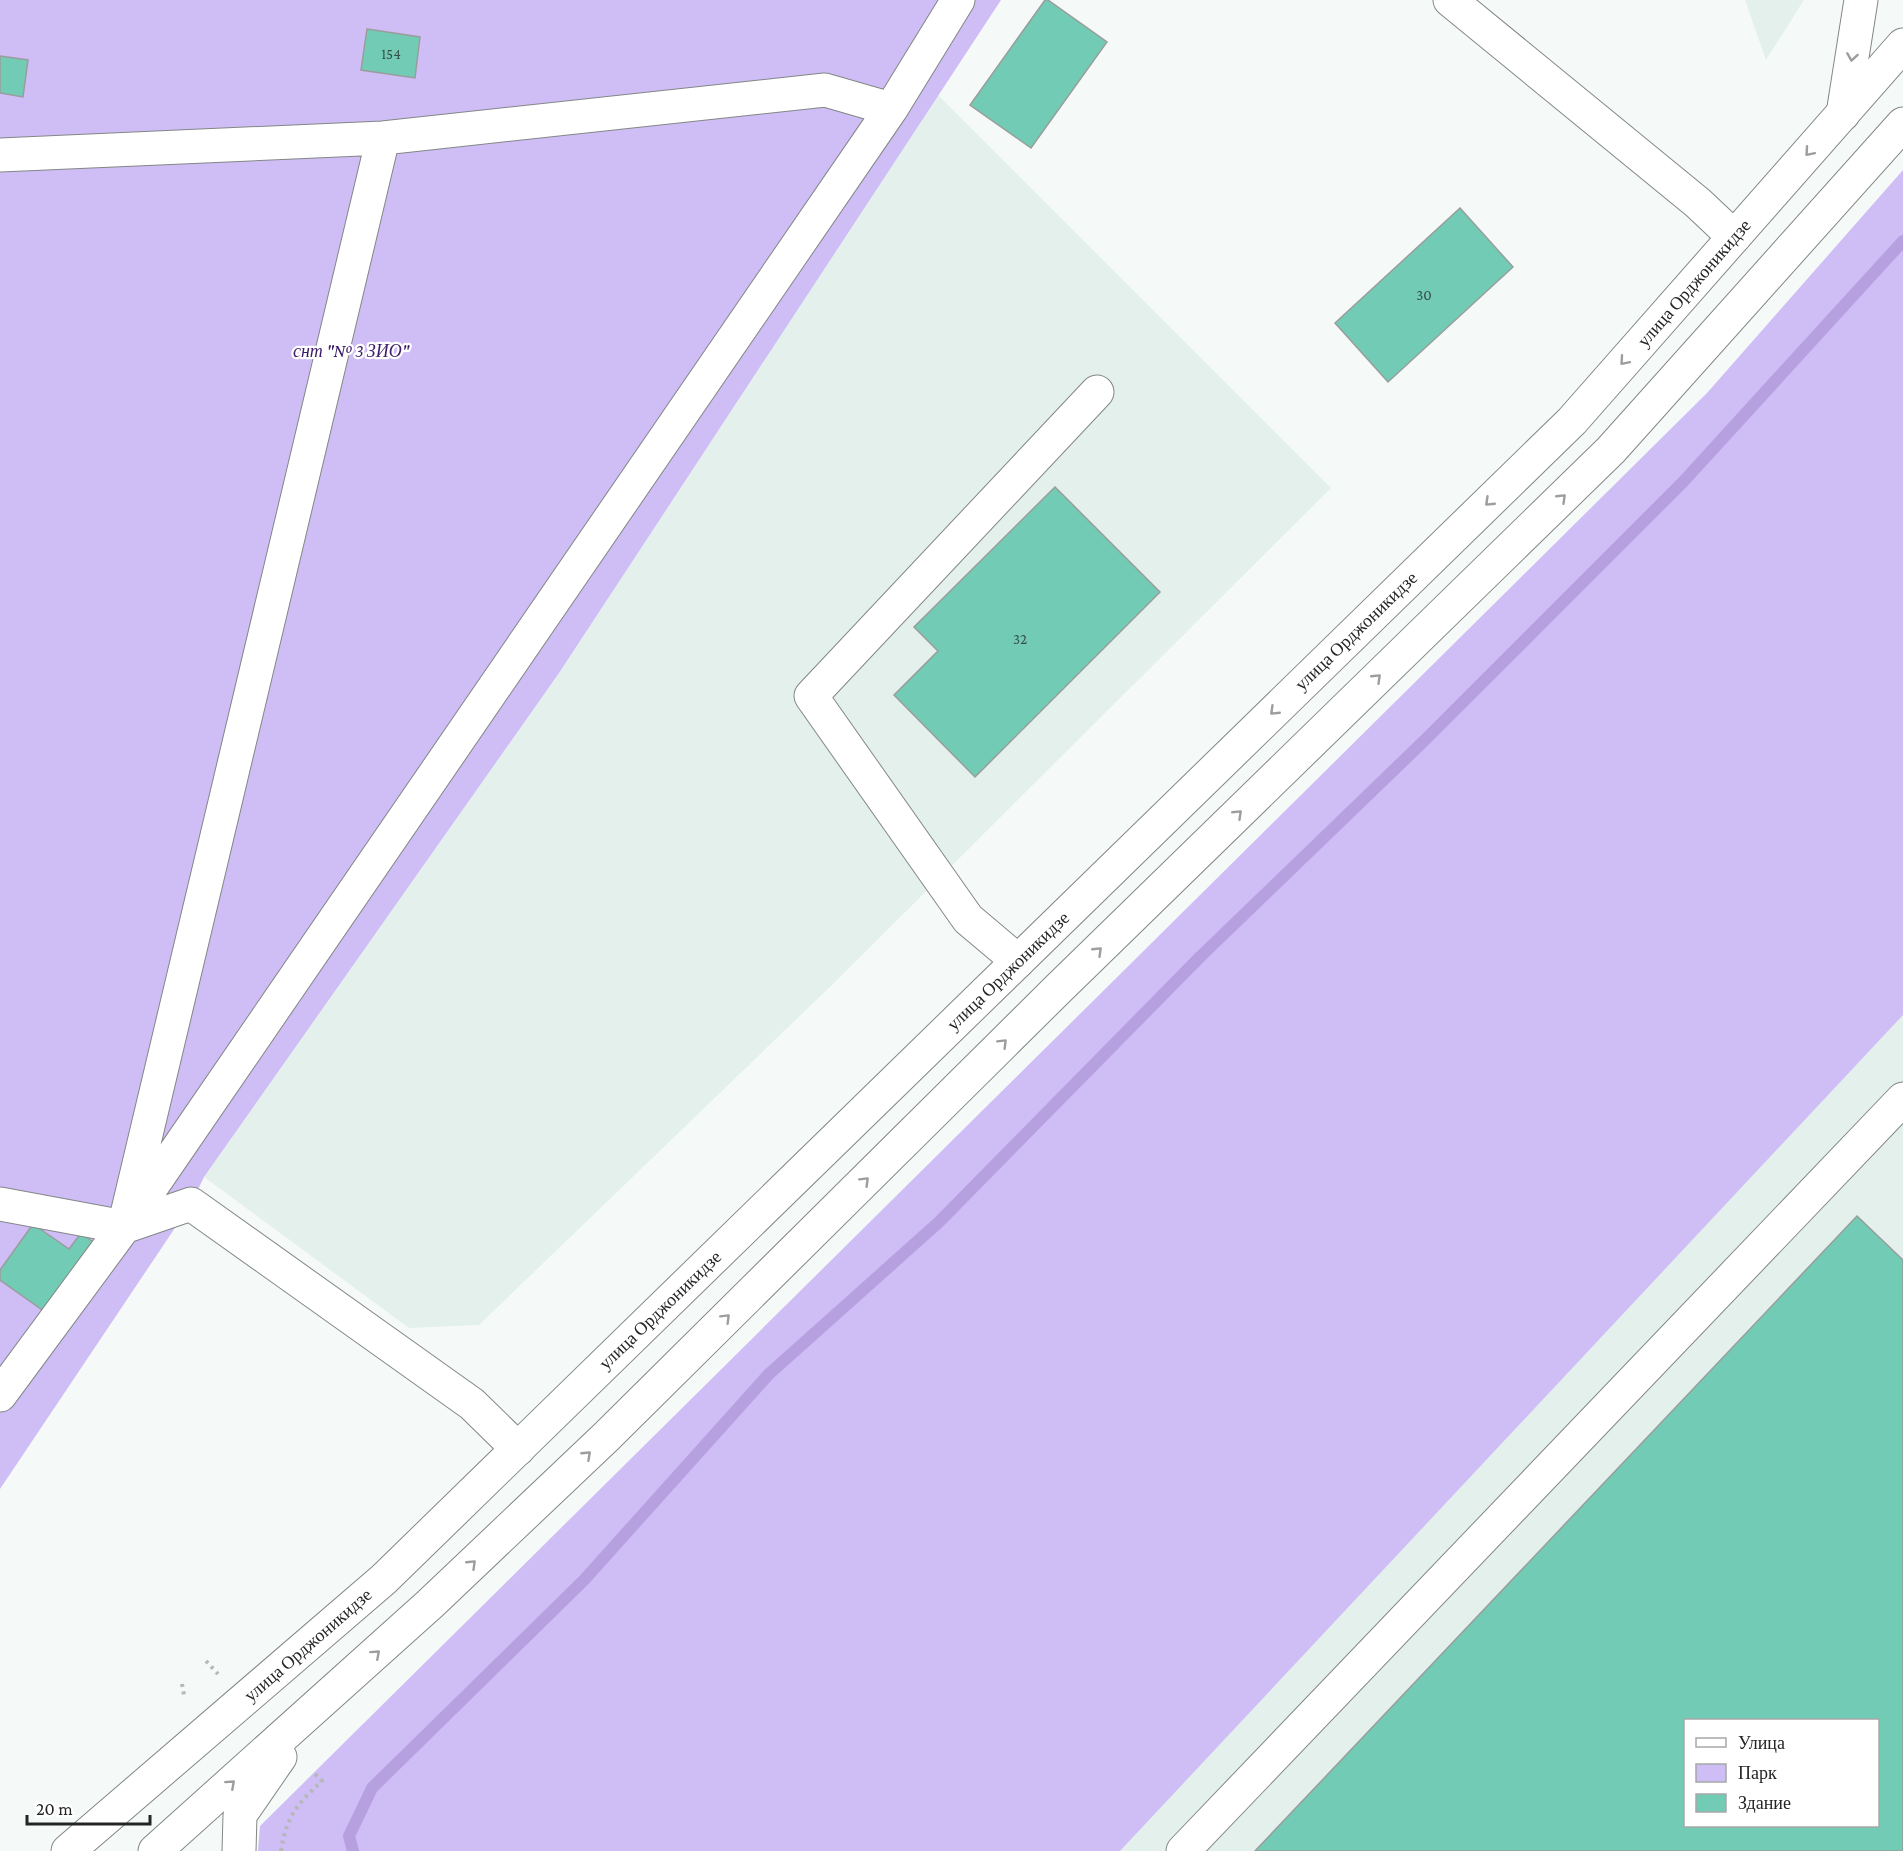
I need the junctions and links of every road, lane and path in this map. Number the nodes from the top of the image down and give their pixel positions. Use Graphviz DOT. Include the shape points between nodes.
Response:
graph roads {
  1 [pos="958,0"];
  2 [pos="1450,0"];
  3 [pos="1861,0"];
  4 [pos="1903,45"];
  5 [pos="891,109"];
  6 [pos="1842,114"];
  7 [pos="1903,124"];
  8 [pos="383,138"];
  9 [pos="0,155"];
  10 [pos="1734,237"];
  11 [pos="1096,392"];
  12 [pos="1018,961"];
  13 [pos="1903,1099"];
  14 [pos="0,1204"];
  15 [pos="124,1227"];
  16 [pos="0,1395"];
  17 [pos="518,1449"];
  18 [pos="183,1684"];
  19 [pos="184,1695"];
  20 [pos="310,1714"];
  21 [pos="322,1781"];
  22 [pos="68,1851"];
  23 [pos="155,1851"];
  24 [pos="239,1851"];
  25 [pos="281,1851"];
  26 [pos="1183,1851"];
  1 -- 5 [label="main road"];
  2 -- 10 [label="main road" via="1698,203"];
  3 -- 6 [label="main road, one-way"];
  4 -- 6 [label="main road, улица Орджоникидзе"];
  5 -- 8 [label="main road" via="825,90"];
  5 -- 15 [label="main road"];
  6 -- 10 [label="main road, улица Орджоникидзе, one-way"];
  20 -- 7 [label="main road, one-way" via="606,1437 1611,450"];
  8 -- 9 [label="main road"];
  8 -- 15 [label="main road"];
  10 -- 12 [label="main road, улица Орджоникидзе, one-way" via="1572,421"];
  11 -- 12 [label="main road" via="811,696 968,918"];
  12 -- 17 [label="main road, улица Орджоникидзе"];
  13 -- 26 [label="main road"];
  14 -- 15 [label="main road"];
  15 -- 16 [label="main road"];
  15 -- 17 [label="main road" via="191,1204 472,1404"];
  17 -- 22 [label="main road, улица Орджоникидзе" via="384,1579"];
  18 -- 19 [label="path"];
  23 -- 20 [label="main road, one-way"];
  20 -- 24 [label="main road" via="240,1815"];
  21 -- 25 [label="path" via="301,1801 284,1831"];
}
